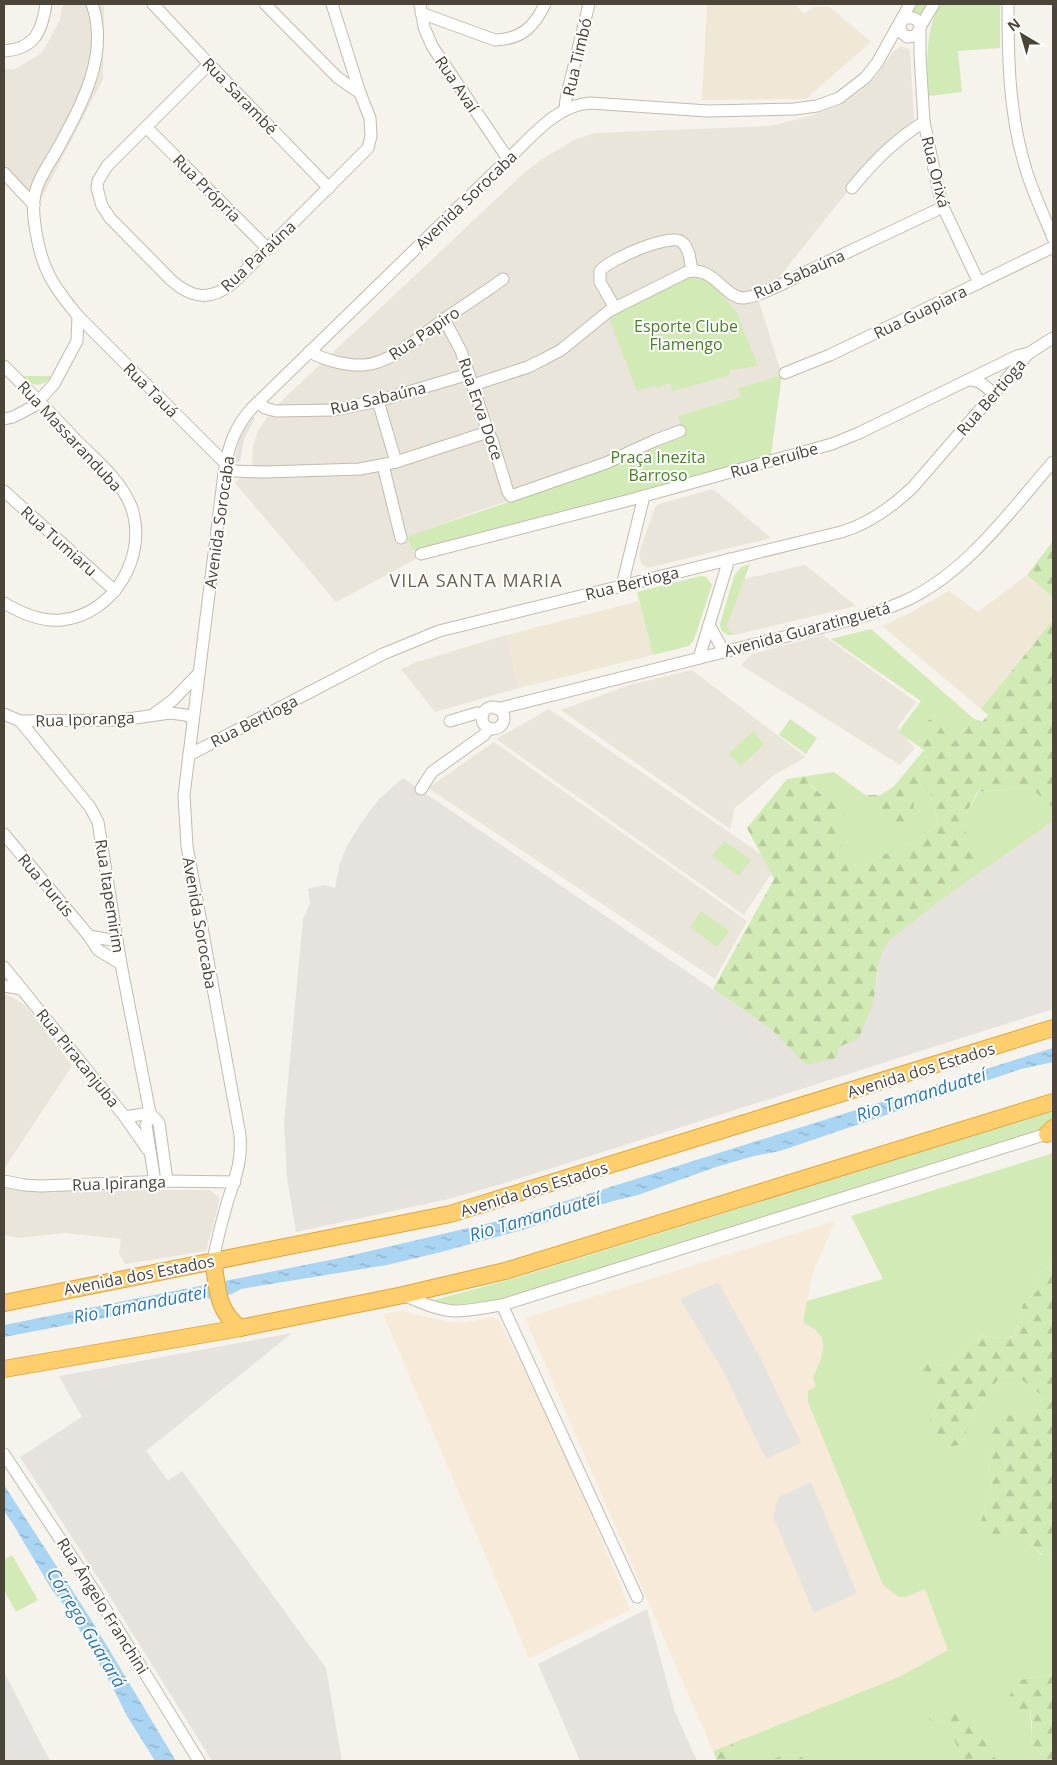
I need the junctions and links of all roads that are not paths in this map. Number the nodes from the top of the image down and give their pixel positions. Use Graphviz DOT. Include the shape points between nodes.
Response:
graph roads {
  1 [pos="46,4"];
  2 [pos="92,4"];
  3 [pos="153,4"];
  4 [pos="265,4"];
  5 [pos="332,4"];
  6 [pos="545,4"];
  7 [pos="589,4"];
  8 [pos="910,4"];
  9 [pos="934,4"];
  10 [pos="1008,4"];
  11 [pos="421,8"];
  12 [pos="901,23"];
  13 [pos="920,28"];
  14 [pos="908,37"];
  15 [pos="886,49"];
  16 [pos="4,51"];
  17 [pos="920,55"];
  18 [pos="208,64"];
  19 [pos="360,93"];
  20 [pos="565,110"];
  21 [pos="924,122"];
  22 [pos="146,127"];
  23 [pos="508,159"];
  24 [pos="4,173"];
  25 [pos="329,188"];
  26 [pos="852,188"];
  27 [pos="34,205"];
  28 [pos="944,207"];
  29 [pos="1053,238"];
  30 [pos="1053,247"];
  31 [pos="268,249"];
  32 [pos="692,271"];
  33 [pos="503,279"];
  34 [pos="979,283"];
  35 [pos="615,308"];
  36 [pos="78,316"];
  37 [pos="444,319"];
  38 [pos="1053,338"];
  39 [pos="309,352"];
  40 [pos="1029,353"];
  41 [pos="4,366"];
  42 [pos="785,373"];
  43 [pos="471,379"];
  44 [pos="969,380"];
  45 [pos="993,392"];
  46 [pos="378,401"];
  47 [pos="40,402"];
  48 [pos="258,402"];
  49 [pos="4,419"];
  50 [pos="680,431"];
  51 [pos="488,432"];
  52 [pos="396,462"];
  53 [pos="1053,462"];
  54 [pos="225,464"];
  55 [pos="383,465"];
  56 [pos="4,490"];
  57 [pos="644,496"];
  58 [pos="401,538"];
  59 [pos="421,554"];
  60 [pos="729,559"];
  61 [pos="622,586"];
  62 [pos="115,591"];
  63 [pos="4,603"];
  64 [pos="709,626"];
  65 [pos="724,652"];
  66 [pos="699,658"];
  67 [pos="199,673"];
  68 [pos="4,714"];
  69 [pos="483,714"];
  70 [pos="500,714"];
  71 [pos="151,716"];
  72 [pos="193,719"];
  73 [pos="20,721"];
  74 [pos="450,721"];
  75 [pos="489,728"];
  76 [pos="189,755"];
  77 [pos="421,790"];
  78 [pos="4,834"];
  79 [pos="88,936"];
  80 [pos="117,941"];
  81 [pos="121,964"];
  82 [pos="4,967"];
  83 [pos="4,986"];
  84 [pos="22,989"];
  85 [pos="1053,1028"];
  86 [pos="1053,1102"];
  87 [pos="150,1113"];
  88 [pos="125,1117"];
  89 [pos="1051,1132"];
  90 [pos="150,1151"];
  91 [pos="4,1181"];
  92 [pos="161,1182"];
  93 [pos="235,1182"];
  94 [pos="214,1268"];
  95 [pos="403,1295"];
  96 [pos="4,1303"];
  97 [pos="502,1304"];
  98 [pos="240,1328"];
  99 [pos="4,1369"];
  100 [pos="4,1454"];
  101 [pos="637,1598"];
  102 [pos="199,1761"];
  1 -- 16 [label="street" via="40,32 26,45"];
  2 -- 27 [label="street, Rua Tauá" via="97,39 92,76 38,184"];
  3 -- 18 [label="street, Rua Sarambé"];
  4 -- 19 [label="street" via="338,78"];
  5 -- 19 [label="street, Rua Paraúna"];
  6 -- 11 [label="street" via="529,30 505,40 495,40"];
  7 -- 20 [label="street, Rua Timbó"];
  8 -- 12 [label="street, Avenida Sorocaba"];
  9 -- 13 [label="street"];
  10 -- 29 [label="street" via="1008,68 1013,116 1024,165"];
  11 -- 23 [label="street, Rua Avaí" via="432,46"];
  12 -- 13 [label="street" via="905,18 913,18 918,20"];
  12 -- 14 [label="street" via="901,32"];
  12 -- 15 [label="street, Avenida Sorocaba"];
  13 -- 14 [label="street" via="915,36"];
  13 -- 17 [label="street, Rua Orixá"];
  14 -- 15 [label="street, Avenida Sorocaba" via="895,41"];
  14 -- 17 [label="street, Rua Orixá"];
  15 -- 20 [label="street, Avenida Sorocaba" via="870,73 848,92 808,108 708,111 590,103"];
  17 -- 21 [label="street, Rua Orixá"];
  18 -- 22 [label="street, Rua Paraúna"];
  18 -- 25 [label="street, Rua Sarambé"];
  19 -- 25 [label="street, Rua Paraúna" via="370,118 370,142 363,154"];
  20 -- 23 [label="street, Avenida Sorocaba"];
  21 -- 26 [label="street" via="873,162"];
  21 -- 28 [label="street, Rua Orixá"];
  22 -- 31 [label="street, Rua Própria"];
  22 -- 31 [label="street, Rua Paraúna" via="107,166 97,188 102,206 110,218 171,280 197,296 217,294 234,283"];
  23 -- 39 [label="street, Avenida Sorocaba"];
  24 -- 27 [label="street"];
  25 -- 31 [label="street, Rua Paraúna"];
  27 -- 36 [label="street, Rua Tauá" via="39,250 47,274"];
  28 -- 32 [label="street, Rua Sabaúna" via="782,284 747,297 735,296 715,279"];
  28 -- 34 [label="street, Rua Orixá"];
  30 -- 34 [label="street, Rua Guapiara"];
  32 -- 35 [label="street, Rua Sabaúna"];
  32 -- 35 [label="street" via="682,242 645,246 600,271 599,279"];
  33 -- 37 [label="street, Rua Papiro"];
  34 -- 42 [label="street, Rua Guapiara" via="830,355"];
  35 -- 43 [label="street, Rua Sabaúna" via="561,350 544,359 524,368"];
  36 -- 47 [label="street" via="77,340 71,354"];
  36 -- 54 [label="street, Rua Tauá"];
  37 -- 39 [label="street, Rua Papiro" via="390,357 376,363 351,364"];
  37 -- 43 [label="street, Rua Erva Doce"];
  38 -- 40 [label="street, Rua Peruíbe"];
  39 -- 48 [label="street, Avenida Sorocaba"];
  40 -- 44 [label="street, Rua Peruíbe"];
  40 -- 45 [label="street, Rua Bertioga"];
  41 -- 47 [label="street, Rua Massaranduba"];
  43 -- 46 [label="street, Rua Sabaúna"];
  43 -- 51 [label="street, Rua Erva Doce"];
  44 -- 45 [label="street" via="982,383"];
  44 -- 57 [label="street, Rua Peruíbe" via="839,441"];
  45 -- 60 [label="street, Rua Bertioga" via="913,487 867,522 841,532"];
  46 -- 48 [label="street, Rua Sabaúna" via="317,412 276,411"];
  46 -- 52 [label="street"];
  47 -- 49 [label="street" via="25,412"];
  47 -- 62 [label="street, Rua Massaranduba" via="112,476 130,506 135,541 128,572"];
  48 -- 54 [label="street, Avenida Sorocaba" via="237,428"];
  50 -- 51 [label="street, Rua Erva Doce" via="606,463 515,496 508,492"];
  51 -- 52 [label="street"];
  52 -- 55 [label="street"];
  53 -- 65 [label="street, Avenida Guaratinguetá" via="974,552 923,592 864,616"];
  54 -- 55 [label="street" via="232,471 242,472 344,470"];
  54 -- 67 [label="street, Avenida Sorocaba"];
  55 -- 58 [label="street"];
  56 -- 62 [label="street, Rua Tumiaru"];
  57 -- 59 [label="street, Rua Peruíbe"];
  57 -- 61 [label="street"];
  60 -- 61 [label="street, Rua Bertioga"];
  60 -- 64 [label="street"];
  61 -- 76 [label="street, Rua Bertioga" via="439,631 383,654"];
  62 -- 63 [label="street, Rua Massaranduba" via="88,611 61,620 32,616"];
  64 -- 65 [label="street"];
  64 -- 66 [label="street"];
  65 -- 66 [label="street, Avenida Guaratinguetá"];
  66 -- 70 [label="street, Avenida Guaratinguetá" via="540,699"];
  67 -- 71 [label="street, Rua Iporanga" via="173,700"];
  67 -- 72 [label="street, Avenida Sorocaba"];
  68 -- 73 [label="street, Rua Itapemirim"];
  69 -- 70 [label="street" via="489,708"];
  69 -- 74 [label="street"];
  69 -- 75 [label="street" via="483,722"];
  70 -- 75 [label="street" via="503,723 497,728"];
  71 -- 72 [label="street, Rua Iporanga" via="180,713"];
  71 -- 73 [label="street, Rua Iporanga" via="121,720"];
  72 -- 76 [label="street, Avenida Sorocaba"];
  73 -- 80 [label="street, Rua Itapemirim" via="98,822"];
  75 -- 77 [label="street" via="432,772"];
  76 -- 93 [label="street, Avenida Sorocaba" via="184,796 187,846 240,1135 242,1153"];
  78 -- 79 [label="street, Rua Purús"];
  79 -- 80 [label="street"];
  79 -- 81 [label="street, Rua Purús" via="98,950"];
  80 -- 81 [label="street, Rua Itapemirim"];
  81 -- 87 [label="street, Rua Itapemirim"];
  82 -- 84 [label="street, Rua Piracanjuba"];
  83 -- 84 [label="street"];
  84 -- 88 [label="street, Rua Piracanjuba"];
  85 -- 94 [label="highway, Avenida dos Estados" via="450,1214"];
  86 -- 95 [label="highway" via="505,1271"];
  87 -- 88 [label="street"];
  87 -- 90 [label="street, Rua Itapemirim" via="146,1125"];
  87 -- 92 [label="street, Rua Itapemirim" via="159,1123"];
  88 -- 90 [label="street, Rua Piracanjuba"];
  89 -- 97 [label="street"];
  90 -- 92 [label="street, Rua Itapemirim"];
  91 -- 92 [label="street, Rua Ipiranga" via="41,1186"];
  92 -- 93 [label="street, Rua Ipiranga"];
  93 -- 94 [label="street, Avenida Sorocaba"];
  94 -- 96 [label="highway, Avenida dos Estados"];
  94 -- 98 [label="highway" via="222,1308 231,1322"];
  95 -- 97 [label="street" via="435,1308 453,1311"];
  95 -- 98 [label="highway"];
  97 -- 101 [label="street"];
  98 -- 99 [label="highway"];
  100 -- 102 [label="street, Rua Ângelo Franchini" via="93,1589"];
}
